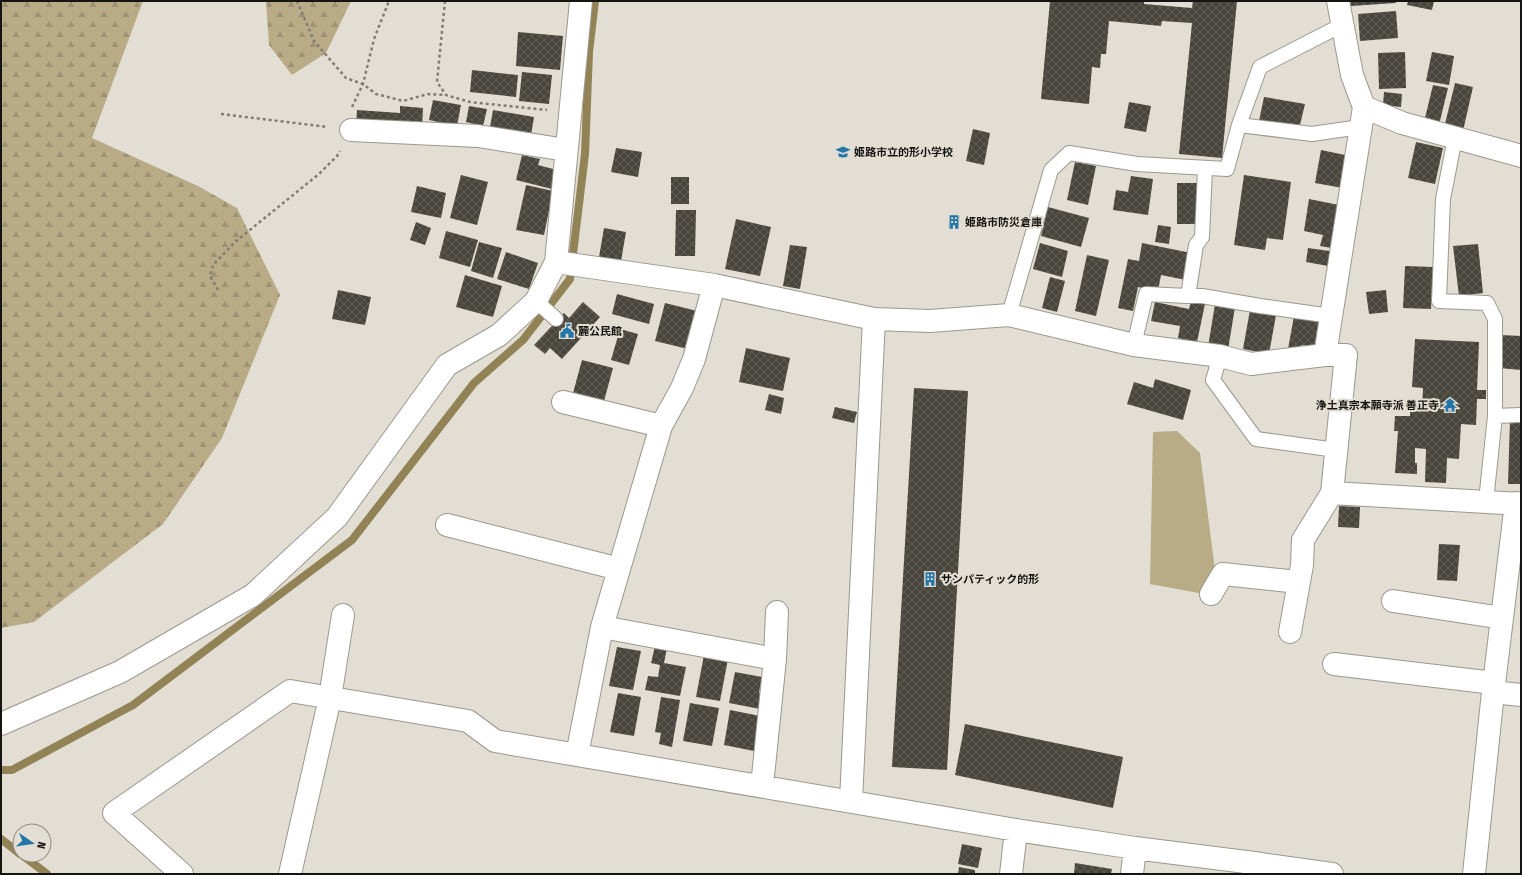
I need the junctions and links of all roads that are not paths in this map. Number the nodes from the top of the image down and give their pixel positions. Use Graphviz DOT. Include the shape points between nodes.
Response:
graph roads {
  1 [pos="581,1"];
  2 [pos="1338,1"];
  3 [pos="1342,25"];
  4 [pos="1362,117"];
  5 [pos="1239,124"];
  6 [pos="346,129"];
  7 [pos="1455,138"];
  8 [pos="566,150"];
  9 [pos="1521,156"];
  10 [pos="1205,169"];
  11 [pos="556,262"];
  12 [pos="714,285"];
  13 [pos="1188,296"];
  14 [pos="536,301"];
  15 [pos="1009,315"];
  16 [pos="1331,316"];
  17 [pos="556,319"];
  18 [pos="874,319"];
  19 [pos="1134,345"];
  20 [pos="1325,355"];
  21 [pos="1220,356"];
  22 [pos="563,402"];
  23 [pos="1521,415"];
  24 [pos="1495,416"];
  25 [pos="661,426"];
  26 [pos="1336,450"];
  27 [pos="1332,493"];
  28 [pos="1486,501"];
  29 [pos="1518,504"];
  30 [pos="447,525"];
  31 [pos="619,569"];
  32 [pos="1298,582"];
  33 [pos="1211,594"];
  34 [pos="1393,601"];
  35 [pos="777,612"];
  36 [pos="342,615"];
  37 [pos="1502,618"];
  38 [pos="602,627"];
  39 [pos="1290,632"];
  40 [pos="775,659"];
  41 [pos="1334,664"];
  42 [pos="1494,688"];
  43 [pos="1521,695"];
  44 [pos="330,698"];
  45 [pos="1,724"];
  46 [pos="577,755"];
  47 [pos="762,786"];
  48 [pos="851,801"];
  49 [pos="1016,830"];
  50 [pos="1135,848"];
  51 [pos="1253,869"];
  52 [pos="182,874"];
  53 [pos="290,874"];
  54 [pos="1011,874"];
  55 [pos="1132,874"];
  56 [pos="1332,874"];
  57 [pos="1474,874"];
  1 -- 8 [label="street" via="572,113"];
  2 -- 3 [label="street"];
  3 -- 4 [label="street"];
  3 -- 5 [label="lane" via="1260,67"];
  4 -- 5 [label="lane" via="1312,134"];
  4 -- 7 [label="street" via="1402,123"];
  4 -- 16 [label="street"];
  5 -- 10 [label="lane" via="1227,169"];
  6 -- 8 [label="street" via="478,136"];
  7 -- 9 [label="street"];
  7 -- 24 [label="lane" via="1443,198 1439,301 1487,303 1495,319"];
  8 -- 11 [label="street"];
  10 -- 13 [label="lane" via="1202,237 1196,245"];
  10 -- 15 [label="lane" via="1137,164 1069,153 1051,170"];
  11 -- 12 [label="street"];
  11 -- 14 [label="street"];
  12 -- 18 [label="street"];
  12 -- 25 [label="street" via="694,359 682,388"];
  13 -- 16 [label="lane"];
  13 -- 19 [label="lane" via="1146,294"];
  14 -- 17 [label="lane"];
  14 -- 45 [label="street" via="498,335 448,365 337,517 254,595 120,672"];
  15 -- 18 [label="street" via="930,321"];
  15 -- 19 [label="street"];
  16 -- 20 [label="street"];
  18 -- 48 [label="street"];
  19 -- 21 [label="street"];
  20 -- 21 [label="street" via="1251,364"];
  20 -- 26 [label="street" via="1346,355"];
  21 -- 26 [label="lane" via="1213,380 1256,439"];
  22 -- 25 [label="street"];
  23 -- 24 [label="lane"];
  24 -- 28 [label="lane"];
  25 -- 31 [label="street"];
  26 -- 27 [label="street"];
  27 -- 28 [label="street"];
  27 -- 32 [label="street" via="1302,540 1302,565"];
  28 -- 29 [label="street"];
  29 -- 37 [label="street"];
  30 -- 31 [label="street"];
  31 -- 38 [label="street"];
  32 -- 33 [label="street" via="1223,574"];
  32 -- 39 [label="street"];
  34 -- 37 [label="street"];
  35 -- 40 [label="street"];
  36 -- 44 [label="street"];
  37 -- 42 [label="street"];
  38 -- 40 [label="street"];
  38 -- 46 [label="street"];
  40 -- 47 [label="street"];
  41 -- 42 [label="street"];
  42 -- 43 [label="street"];
  42 -- 57 [label="street"];
  44 -- 46 [label="street" via="468,721 495,741"];
  44 -- 52 [label="street" via="290,691 114,813"];
  44 -- 53 [label="street"];
  46 -- 47 [label="street"];
  47 -- 48 [label="street"];
  48 -- 49 [label="street"];
  49 -- 50 [label="street"];
  49 -- 54 [label="street"];
  50 -- 51 [label="street"];
  50 -- 55 [label="street"];
  51 -- 56 [label="street"];
}
